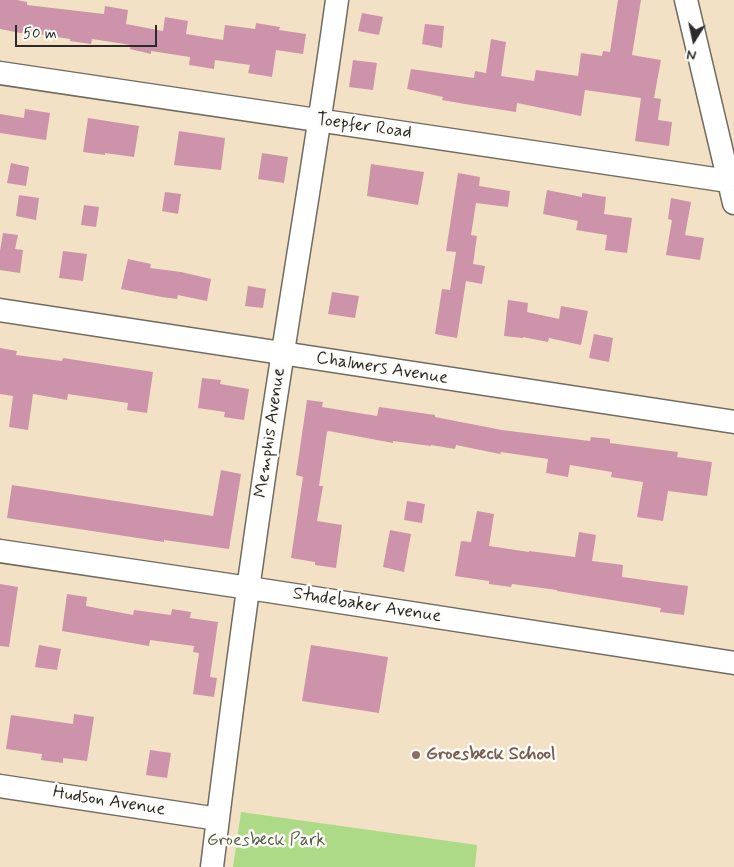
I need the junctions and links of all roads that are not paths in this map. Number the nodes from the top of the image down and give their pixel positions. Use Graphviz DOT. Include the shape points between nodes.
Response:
graph roads {
  1 [pos="337,0"];
  2 [pos="686,0"];
  3 [pos="0,73"];
  4 [pos="320,120"];
  5 [pos="728,181"];
  6 [pos="734,202"];
  7 [pos="0,310"];
  8 [pos="283,354"];
  9 [pos="734,422"];
  10 [pos="0,551"];
  11 [pos="249,588"];
  12 [pos="734,663"];
  13 [pos="0,786"];
  14 [pos="218,819"];
  15 [pos="212,867"];
  1 -- 4 [label="street, Memphis Avenue"];
  2 -- 5 [label="street"];
  3 -- 4 [label="street, Toepfer Road"];
  4 -- 5 [label="street, Toepfer Road"];
  4 -- 8 [label="street, Memphis Avenue"];
  5 -- 6 [label="street"];
  7 -- 8 [label="street, Chalmers Avenue"];
  8 -- 9 [label="street, Chalmers Avenue"];
  8 -- 11 [label="street, Memphis Avenue"];
  10 -- 11 [label="street, Studebaker Avenue"];
  11 -- 12 [label="street, Studebaker Avenue"];
  11 -- 14 [label="street, Memphis Avenue"];
  13 -- 14 [label="street, Hudson Avenue"];
  14 -- 15 [label="street, Memphis Avenue"];
}
